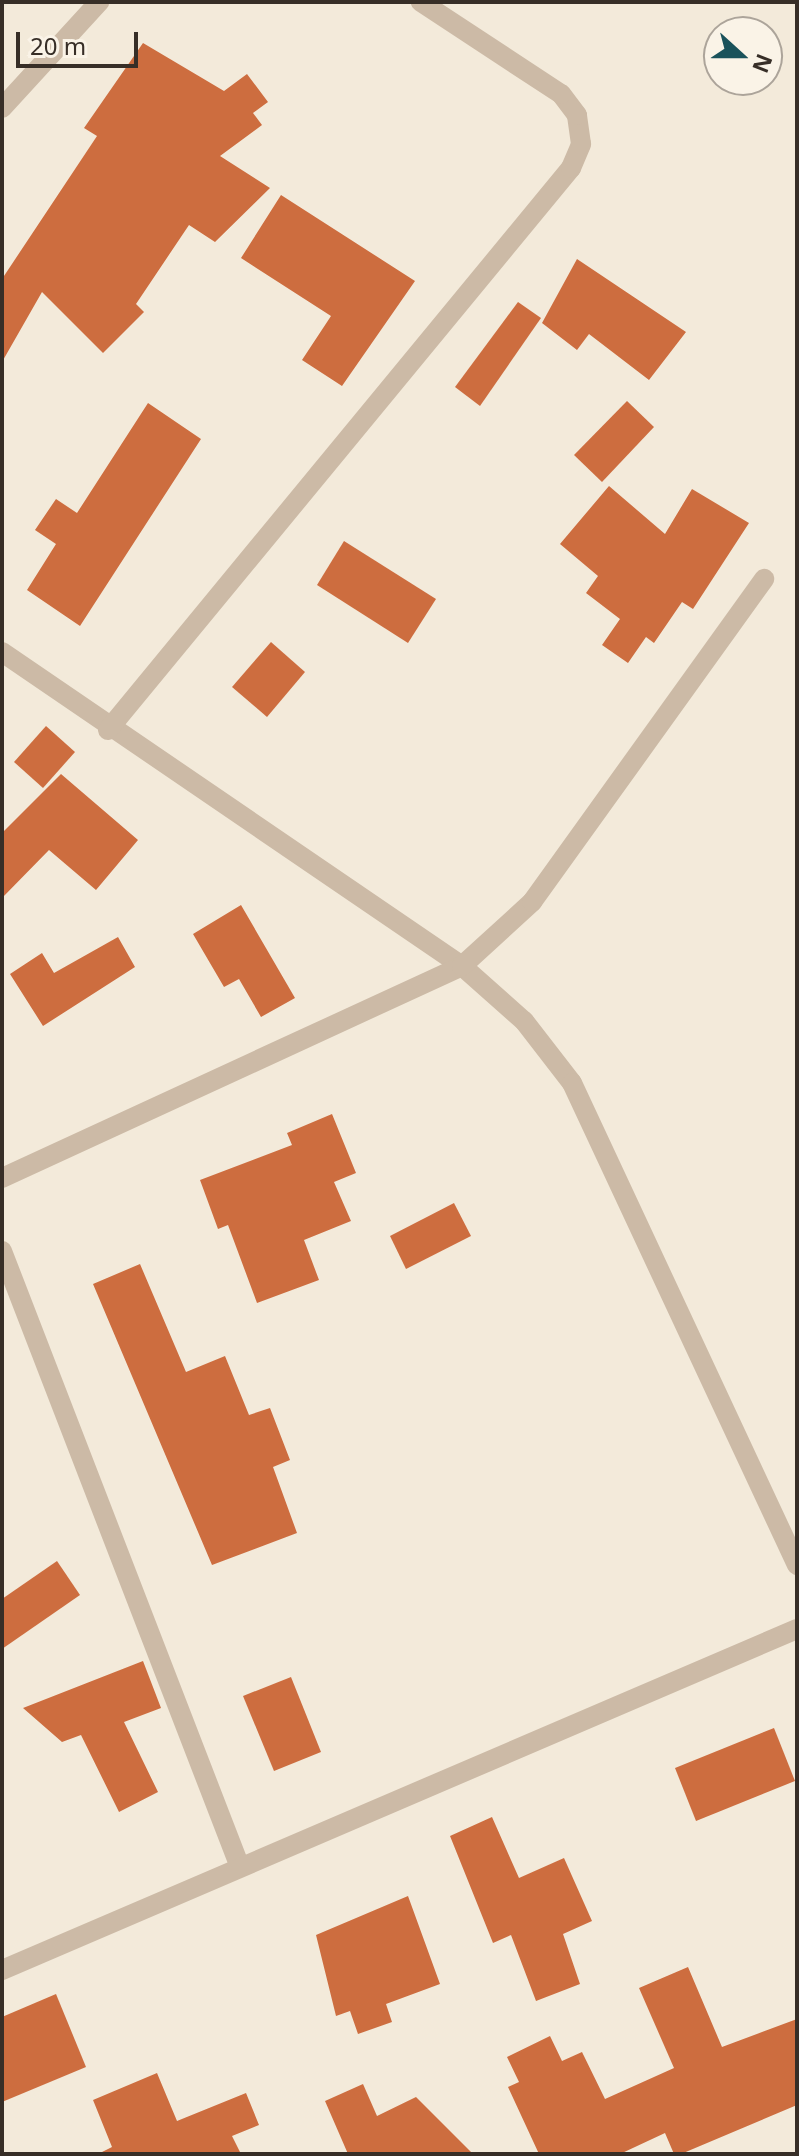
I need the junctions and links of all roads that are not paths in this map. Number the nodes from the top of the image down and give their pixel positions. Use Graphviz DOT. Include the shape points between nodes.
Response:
graph roads {
  1 [pos="99,2"];
  2 [pos="421,2"];
  3 [pos="2,108"];
  4 [pos="764,579"];
  5 [pos="2,652"];
  6 [pos="108,730"];
  7 [pos="462,966"];
  8 [pos="2,1178"];
  9 [pos="2,1251"];
  10 [pos="797,1565"];
  11 [pos="797,1629"];
  12 [pos="240,1867"];
  13 [pos="2,1970"];
  1 -- 3 [label="street"];
  2 -- 6 [label="street" via="561,94 577,115 581,144 571,168"];
  4 -- 7 [label="street" via="532,902"];
  5 -- 6 [label="street"];
  6 -- 7 [label="street"];
  7 -- 8 [label="street"];
  7 -- 10 [label="street" via="524,1021 572,1083"];
  9 -- 12 [label="street"];
  11 -- 12 [label="street"];
  12 -- 13 [label="street"];
}
